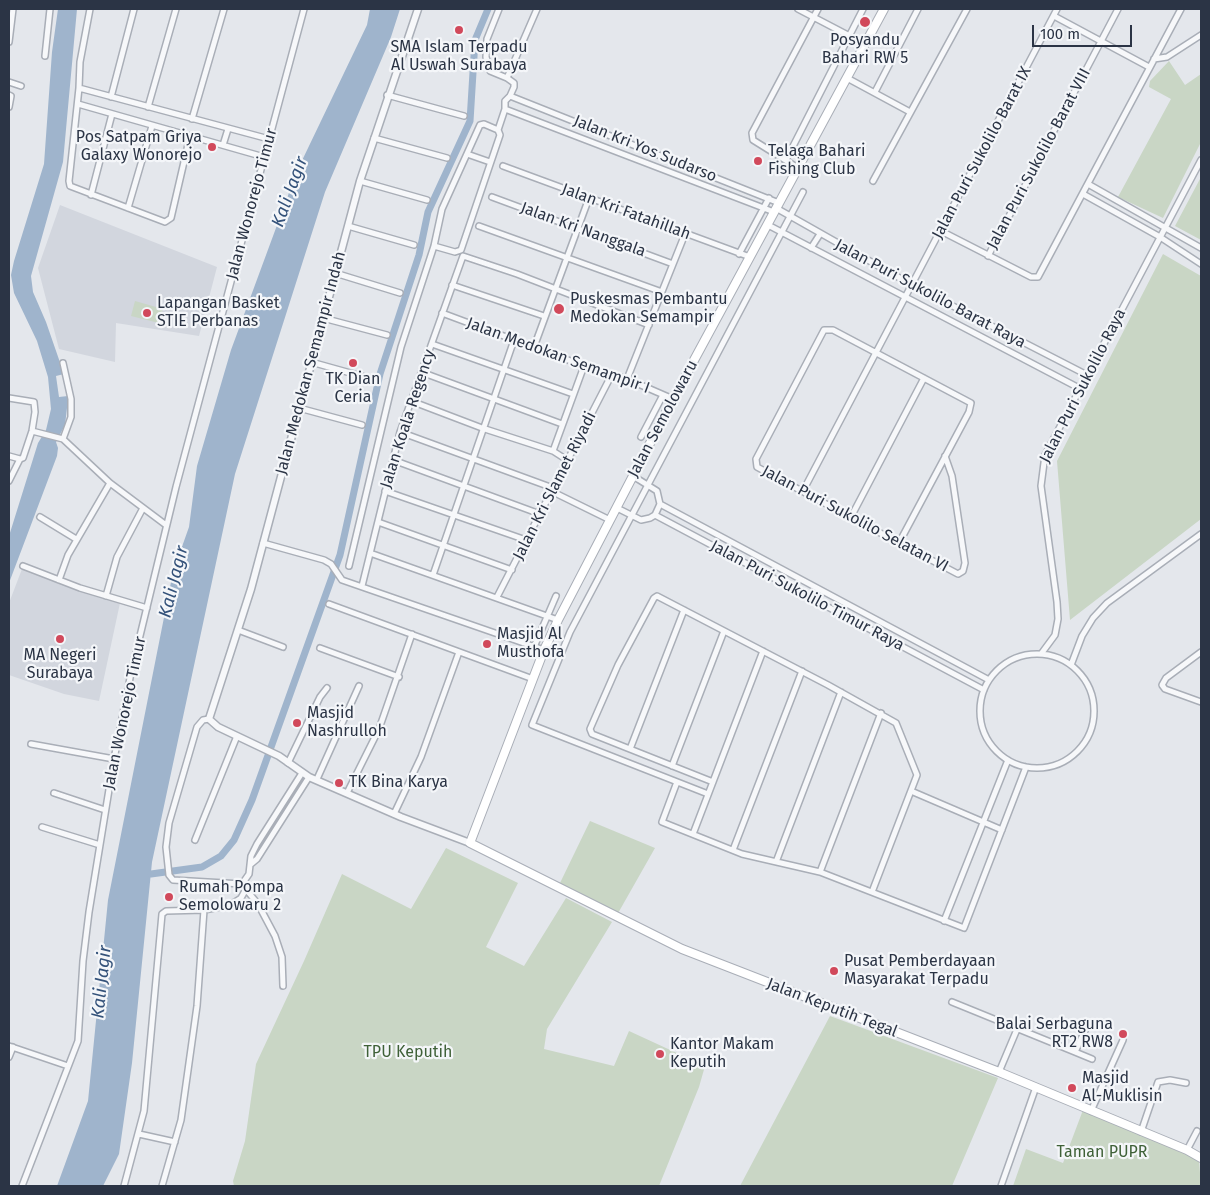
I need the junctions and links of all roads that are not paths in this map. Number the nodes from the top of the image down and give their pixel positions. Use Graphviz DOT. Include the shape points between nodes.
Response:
graph roads {
  1 [pos="12,9"];
  2 [pos="50,9"];
  3 [pos="90,9"];
  4 [pos="134,9"];
  5 [pos="176,9"];
  6 [pos="224,9"];
  7 [pos="304,9"];
  8 [pos="418,9"];
  9 [pos="499,9"];
  10 [pos="536,9"];
  11 [pos="798,9"];
  12 [pos="818,9"];
  13 [pos="864,9"];
  14 [pos="884,9"];
  15 [pos="918,9"];
  16 [pos="967,9"];
  17 [pos="1058,9"];
  18 [pos="1118,9"];
  19 [pos="1181,9"];
  20 [pos="1054,16"];
  21 [pos="814,17"];
  22 [pos="1201,35"];
  23 [pos="849,36"];
  24 [pos="1101,41"];
  25 [pos="9,42"];
  26 [pos="865,44"];
  27 [pos="45,56"];
  28 [pos="1154,59"];
  29 [pos="1149,67"];
  30 [pos="508,78"];
  31 [pos="849,79"];
  32 [pos="9,82"];
  33 [pos="21,86"];
  34 [pos="79,88"];
  35 [pos="875,92"];
  36 [pos="9,95"];
  37 [pos="388,95"];
  38 [pos="510,96"];
  39 [pos="111,97"];
  40 [pos="78,104"];
  41 [pos="9,107"];
  42 [pos="148,107"];
  43 [pos="505,110"];
  44 [pos="910,112"];
  45 [pos="112,114"];
  46 [pos="464,116"];
  47 [pos="192,119"];
  48 [pos="576,122"];
  49 [pos="152,126"];
  50 [pos="228,129"];
  51 [pos="499,132"];
  52 [pos="571,134"];
  53 [pos="190,136"];
  54 [pos="374,138"];
  55 [pos="269,139"];
  56 [pos="223,145"];
  57 [pos="467,154"];
  58 [pos="264,157"];
  59 [pos="447,158"];
  60 [pos="786,160"];
  61 [pos="1201,160"];
  62 [pos="490,162"];
  63 [pos="503,166"];
  64 [pos="694,168"];
  65 [pos="798,168"];
  66 [pos="690,179"];
  67 [pos="360,181"];
  68 [pos="873,181"];
  69 [pos="1085,189"];
  70 [pos="804,192"];
  71 [pos="90,195"];
  72 [pos="492,197"];
  73 [pos="588,198"];
  74 [pos="769,198"];
  75 [pos="427,200"];
  76 [pos="764,207"];
  77 [pos="128,208"];
  78 [pos="1131,208"];
  79 [pos="777,209"];
  80 [pos="788,215"];
  81 [pos="1125,218"];
  82 [pos="348,226"];
  83 [pos="479,226"];
  84 [pos="769,226"];
  85 [pos="1165,226"];
  86 [pos="577,228"];
  87 [pos="941,231"];
  88 [pos="780,232"];
  89 [pos="686,234"];
  90 [pos="820,234"];
  91 [pos="1160,237"];
  92 [pos="414,245"];
  93 [pos="434,246"];
  94 [pos="811,248"];
  95 [pos="1201,248"];
  96 [pos="739,254"];
  97 [pos="988,256"];
  98 [pos="565,258"];
  99 [pos="750,258"];
  100 [pos="674,264"];
  101 [pos="1201,264"];
  102 [pos="335,273"];
  103 [pos="452,285"];
  104 [pos="912,285"];
  105 [pos="554,288"];
  106 [pos="662,292"];
  107 [pos="400,293"];
  108 [pos="905,296"];
  109 [pos="442,313"];
  110 [pos="544,316"];
  111 [pos="323,318"];
  112 [pos="649,325"];
  113 [pos="386,335"];
  114 [pos="514,340"];
  115 [pos="432,344"];
  116 [pos="534,347"];
  117 [pos="876,352"];
  118 [pos="1047,356"];
  119 [pos="63,362"];
  120 [pos="311,362"];
  121 [pos="584,366"];
  122 [pos="1041,367"];
  123 [pos="504,371"];
  124 [pos="421,372"];
  125 [pos="612,374"];
  126 [pos="1087,375"];
  127 [pos="924,378"];
  128 [pos="627,379"];
  129 [pos="372,380"];
  130 [pos="1079,388"];
  131 [pos="573,394"];
  132 [pos="663,395"];
  133 [pos="9,398"];
  134 [pos="494,399"];
  135 [pos="673,399"];
  136 [pos="411,401"];
  137 [pos="299,408"];
  138 [pos="562,424"];
  139 [pos="362,425"];
  140 [pos="482,428"];
  141 [pos="32,431"];
  142 [pos="400,432"];
  143 [pos="640,436"];
  144 [pos="61,438"];
  145 [pos="553,451"];
  146 [pos="9,456"];
  147 [pos="945,456"];
  148 [pos="473,458"];
  149 [pos="21,459"];
  150 [pos="393,460"];
  151 [pos="567,460"];
  152 [pos="635,477"];
  153 [pos="9,481"];
  154 [pos="110,483"];
  155 [pos="646,483"];
  156 [pos="463,486"];
  157 [pos="552,490"];
  158 [pos="385,491"];
  159 [pos="804,491"];
  160 [pos="660,504"];
  161 [pos="143,508"];
  162 [pos="618,509"];
  163 [pos="540,514"];
  164 [pos="654,514"];
  165 [pos="452,515"];
  166 [pos="629,515"];
  167 [pos="40,516"];
  168 [pos="851,517"];
  169 [pos="610,520"];
  170 [pos="378,522"];
  171 [pos="166,525"];
  172 [pos="1201,534"];
  173 [pos="76,539"];
  174 [pos="526,540"];
  175 [pos="263,543"];
  176 [pos="899,544"];
  177 [pos="443,546"];
  178 [pos="370,553"];
  179 [pos="23,566"];
  180 [pos="349,566"];
  181 [pos="512,570"];
  182 [pos="433,575"];
  183 [pos="59,580"];
  184 [pos="811,585"];
  185 [pos="362,586"];
  186 [pos="805,595"];
  187 [pos="106,596"];
  188 [pos="556,596"];
  189 [pos="497,597"];
  190 [pos="329,604"];
  191 [pos="147,608"];
  192 [pos="684,610"];
  193 [pos="546,616"];
  194 [pos="558,620"];
  195 [pos="238,630"];
  196 [pos="724,631"];
  197 [pos="412,634"];
  198 [pos="283,647"];
  199 [pos="534,647"];
  200 [pos="320,648"];
  201 [pos="544,650"];
  202 [pos="763,651"];
  203 [pos="459,652"];
  204 [pos="1201,652"];
  205 [pos="1041,654"];
  206 [pos="1071,665"];
  207 [pos="802,671"];
  208 [pos="399,677"];
  209 [pos="533,679"];
  210 [pos="989,680"];
  211 [pos="359,686"];
  212 [pos="327,688"];
  213 [pos="984,690"];
  214 [pos="841,692"];
  215 [pos="1201,702"];
  216 [pos="881,713"];
  217 [pos="209,719"];
  218 [pos="237,736"];
  219 [pos="31,744"];
  220 [pos="630,749"];
  221 [pos="114,759"];
  222 [pos="1008,760"];
  223 [pos="288,763"];
  224 [pos="672,766"];
  225 [pos="1026,767"];
  226 [pos="306,775"];
  227 [pos="317,779"];
  228 [pos="677,782"];
  229 [pos="713,782"];
  230 [pos="911,791"];
  231 [pos="347,793"];
  232 [pos="54,794"];
  233 [pos="708,794"];
  234 [pos="105,810"];
  235 [pos="394,814"];
  236 [pos="984,822"];
  237 [pos="42,827"];
  238 [pos="1002,830"];
  239 [pos="693,834"];
  240 [pos="196,840"];
  241 [pos="470,843"];
  242 [pos="100,845"];
  243 [pos="733,850"];
  244 [pos="776,862"];
  245 [pos="820,872"];
  246 [pos="244,887"];
  247 [pos="872,892"];
  248 [pos="204,910"];
  249 [pos="944,921"];
  250 [pos="284,986"];
  251 [pos="952,1002"];
  252 [pos="1087,1026"];
  253 [pos="1018,1027"];
  254 [pos="1123,1040"];
  255 [pos="11,1046"];
  256 [pos="1075,1052"];
  257 [pos="9,1058"];
  258 [pos="1092,1060"];
  259 [pos="68,1066"];
  260 [pos="999,1072"];
  261 [pos="1186,1083"];
  262 [pos="1036,1087"];
  263 [pos="1091,1111"];
  264 [pos="1197,1131"];
  265 [pos="1141,1132"];
  266 [pos="139,1134"];
  267 [pos="175,1142"];
  268 [pos="1187,1150"];
  269 [pos="1201,1158"];
  270 [pos="22,1186"];
  271 [pos="124,1186"];
  272 [pos="162,1186"];
  273 [pos="1001,1186"];
  1 -- 25 [label="street"];
  2 -- 27 [label="street"];
  3 -- 34 [label="street" via="80,62"];
  4 -- 39 [label="street"];
  5 -- 42 [label="street"];
  6 -- 47 [label="street"];
  7 -- 55 [label="street, Jalan Wonorejo Timur"];
  8 -- 37 [label="street, Jalan Medokan Semampir Indah"];
  9 -- 30 [label="street" via="487,39 486,57 490,71"];
  10 -- 30 [label="street"];
  11 -- 21 [label="street"];
  12 -- 21 [label="street"];
  13 -- 23 [label="street"];
  14 -- 26 [label="main road, Jalan Semolowaru"];
  15 -- 35 [label="street"];
  16 -- 44 [label="street"];
  17 -- 20 [label="street, Jalan Puri Sukolilo Barat IX"];
  18 -- 24 [label="street, Jalan Puri Sukolilo Barat VIII"];
  19 -- 28 [label="street"];
  20 -- 24 [label="street"];
  20 -- 87 [label="street, Jalan Puri Sukolilo Barat IX"];
  21 -- 23 [label="street"];
  21 -- 60 [label="street" via="752,133 753,140"];
  22 -- 28 [label="street" via="1167,57"];
  23 -- 26 [label="street"];
  23 -- 60 [label="street"];
  24 -- 29 [label="street"];
  24 -- 97 [label="street, Jalan Puri Sukolilo Barat VIII"];
  26 -- 31 [label="main road, Jalan Semolowaru"];
  28 -- 29 [label="street"];
  29 -- 69 [label="street"];
  30 -- 38 [label="street" via="514,84"];
  31 -- 35 [label="street"];
  31 -- 65 [label="main road, Jalan Semolowaru"];
  32 -- 33 [label="street"];
  34 -- 39 [label="street"];
  34 -- 40 [label="street"];
  35 -- 44 [label="street"];
  36 -- 41 [label="street"];
  37 -- 46 [label="street"];
  37 -- 54 [label="street, Jalan Medokan Semampir Indah"];
  38 -- 43 [label="street" via="505,101"];
  38 -- 48 [label="street, Jalan Kri Yos Sudarso"];
  39 -- 42 [label="street"];
  40 -- 45 [label="street"];
  40 -- 71 [label="street" via="70,186"];
  42 -- 47 [label="street"];
  43 -- 51 [label="street"];
  43 -- 52 [label="street, Jalan Kri Yos Sudarso"];
  44 -- 68 [label="street"];
  45 -- 49 [label="street"];
  45 -- 71 [label="street"];
  47 -- 50 [label="street"];
  48 -- 52 [label="street"];
  48 -- 64 [label="street, Jalan Kri Yos Sudarso"];
  49 -- 53 [label="street"];
  49 -- 77 [label="street"];
  50 -- 55 [label="street"];
  50 -- 56 [label="street"];
  51 -- 57 [label="street" via="480,125"];
  51 -- 62 [label="street"];
  52 -- 66 [label="street, Jalan Kri Yos Sudarso"];
  53 -- 56 [label="street"];
  53 -- 77 [label="street" via="170,218 165,222"];
  54 -- 59 [label="street"];
  54 -- 67 [label="street, Jalan Medokan Semampir Indah"];
  55 -- 58 [label="street, Jalan Wonorejo Timur"];
  56 -- 58 [label="street"];
  57 -- 62 [label="street"];
  57 -- 93 [label="street" via="442,209"];
  58 -- 171 [label="street, Jalan Wonorejo Timur"];
  60 -- 65 [label="street"];
  61 -- 85 [label="street, Jalan Puri Sukolilo Raya"];
  62 -- 93 [label="street" via="461,250 455,252"];
  63 -- 73 [label="street, Jalan Kri Fatahillah"];
  64 -- 66 [label="street"];
  64 -- 74 [label="street, Jalan Kri Yos Sudarso"];
  65 -- 79 [label="main road, Jalan Semolowaru"];
  66 -- 76 [label="street, Jalan Kri Yos Sudarso"];
  67 -- 75 [label="street"];
  67 -- 82 [label="street, Jalan Medokan Semampir Indah"];
  69 -- 78 [label="street"];
  69 -- 81 [label="street"];
  69 -- 97 [label="street" via="1037,278"];
  70 -- 80 [label="street"];
  71 -- 77 [label="street"];
  72 -- 86 [label="street, Jalan Kri Nanggala"];
  73 -- 86 [label="street"];
  73 -- 89 [label="street, Jalan Kri Fatahillah"];
  74 -- 76 [label="street"];
  74 -- 79 [label="street, Jalan Kri Yos Sudarso"];
  76 -- 79 [label="street, Jalan Kri Yos Sudarso"];
  76 -- 96 [label="street"];
  78 -- 81 [label="street"];
  78 -- 85 [label="street"];
  79 -- 80 [label="street, Jalan Puri Sukolilo Barat Raya"];
  79 -- 84 [label="main road, Jalan Semolowaru"];
  80 -- 88 [label="street"];
  80 -- 90 [label="street, Jalan Puri Sukolilo Barat Raya"];
  81 -- 91 [label="street"];
  82 -- 92 [label="street"];
  82 -- 102 [label="street, Jalan Medokan Semampir Indah"];
  83 -- 98 [label="street"];
  84 -- 88 [label="street, Jalan Puri Sukolilo Barat Raya"];
  84 -- 99 [label="main road, Jalan Semolowaru"];
  85 -- 91 [label="street, Jalan Puri Sukolilo Raya"];
  85 -- 95 [label="street"];
  86 -- 98 [label="street"];
  86 -- 100 [label="street, Jalan Kri Nanggala"];
  87 -- 97 [label="street"];
  87 -- 104 [label="street, Jalan Puri Sukolilo Barat IX"];
  88 -- 94 [label="street, Jalan Puri Sukolilo Barat Raya"];
  88 -- 155 [label="street"];
  89 -- 96 [label="street, Jalan Kri Fatahillah"];
  89 -- 100 [label="street"];
  90 -- 94 [label="street"];
  90 -- 104 [label="street, Jalan Puri Sukolilo Barat Raya"];
  91 -- 101 [label="street"];
  91 -- 126 [label="street, Jalan Puri Sukolilo Raya"];
  93 -- 180 [label="street" via="401,347"];
  94 -- 108 [label="street, Jalan Puri Sukolilo Barat Raya"];
  96 -- 99 [label="street, Jalan Kri Fatahillah"];
  98 -- 105 [label="street"];
  98 -- 106 [label="street"];
  99 -- 135 [label="main road, Jalan Semolowaru"];
  100 -- 106 [label="street"];
  102 -- 107 [label="street"];
  102 -- 111 [label="street, Jalan Medokan Semampir Indah"];
  103 -- 105 [label="street, Jalan Koala Regency" via="465,256"];
  103 -- 109 [label="street, Jalan Koala Regency"];
  103 -- 110 [label="street"];
  104 -- 108 [label="street, Jalan Puri Sukolilo Barat IX"];
  104 -- 118 [label="street, Jalan Puri Sukolilo Barat Raya"];
  105 -- 110 [label="street"];
  105 -- 112 [label="street"];
  106 -- 112 [label="street"];
  108 -- 117 [label="street, Jalan Puri Sukolilo Barat IX"];
  108 -- 122 [label="street, Jalan Puri Sukolilo Barat Raya"];
  109 -- 114 [label="street, Jalan Medokan Semampir I"];
  109 -- 115 [label="street, Jalan Koala Regency"];
  110 -- 116 [label="street"];
  111 -- 113 [label="street"];
  111 -- 120 [label="street, Jalan Medokan Semampir Indah"];
  112 -- 128 [label="street"];
  114 -- 116 [label="street, Jalan Medokan Semampir I"];
  114 -- 123 [label="street"];
  115 -- 123 [label="street"];
  115 -- 124 [label="street, Jalan Koala Regency"];
  116 -- 121 [label="street, Jalan Medokan Semampir I"];
  117 -- 127 [label="street"];
  117 -- 159 [label="street, Jalan Puri Sukolilo Barat IX"];
  117 -- 159 [label="street, Jalan Puri Sukolilo Selatan VI" via="833,330 824,330 756,459 757,467"];
  118 -- 122 [label="street"];
  118 -- 126 [label="street, Jalan Puri Sukolilo Barat Raya"];
  119 -- 144 [label="street" via="71,399 71,417"];
  120 -- 129 [label="street"];
  120 -- 137 [label="street, Jalan Medokan Semampir Indah"];
  121 -- 125 [label="street, Jalan Medokan Semampir I"];
  121 -- 131 [label="street"];
  122 -- 130 [label="street, Jalan Puri Sukolilo Barat Raya"];
  123 -- 131 [label="street"];
  123 -- 134 [label="street"];
  124 -- 134 [label="street"];
  124 -- 136 [label="street, Jalan Koala Regency"];
  125 -- 128 [label="street, Jalan Medokan Semampir I"];
  125 -- 151 [label="street, Jalan Kri Slamet Riyadi"];
  126 -- 130 [label="street, Jalan Puri Sukolilo Raya"];
  127 -- 147 [label="street" via="971,403"];
  127 -- 168 [label="street"];
  128 -- 132 [label="street, Jalan Medokan Semampir I"];
  130 -- 205 [label="street, Jalan Puri Sukolilo Raya" via="1044,455 1042,465 1041,486 1058,619 1054,635"];
  131 -- 138 [label="street"];
  132 -- 135 [label="street, Jalan Medokan Semampir I"];
  132 -- 143 [label="street"];
  133 -- 141 [label="street" via="34,402"];
  134 -- 138 [label="street"];
  134 -- 140 [label="street"];
  135 -- 152 [label="main road, Jalan Semolowaru"];
  136 -- 140 [label="street"];
  136 -- 142 [label="street, Jalan Koala Regency"];
  137 -- 139 [label="street"];
  137 -- 175 [label="street, Jalan Medokan Semampir Indah"];
  138 -- 145 [label="street"];
  140 -- 145 [label="street"];
  140 -- 148 [label="street"];
  141 -- 144 [label="street"];
  141 -- 149 [label="street"];
  142 -- 148 [label="street"];
  142 -- 150 [label="street, Jalan Koala Regency"];
  144 -- 154 [label="street"];
  145 -- 151 [label="street"];
  146 -- 149 [label="street"];
  147 -- 176 [label="street"];
  147 -- 176 [label="street, Jalan Puri Sukolilo Selatan VI" via="952,476 965,563 963,571 956,573"];
  148 -- 156 [label="street"];
  148 -- 157 [label="street"];
  149 -- 153 [label="street"];
  150 -- 156 [label="street"];
  150 -- 158 [label="street, Jalan Koala Regency"];
  151 -- 157 [label="street, Jalan Kri Slamet Riyadi"];
  152 -- 155 [label="street"];
  152 -- 162 [label="main road, Jalan Semolowaru"];
  154 -- 161 [label="street"];
  154 -- 173 [label="street"];
  155 -- 160 [label="street, Jalan Puri Sukolilo Timur Raya" via="657,491"];
  155 -- 166 [label="street"];
  156 -- 163 [label="street"];
  156 -- 165 [label="street"];
  157 -- 163 [label="street, Jalan Kri Slamet Riyadi"];
  157 -- 169 [label="street"];
  158 -- 165 [label="street"];
  158 -- 170 [label="street, Jalan Koala Regency"];
  159 -- 168 [label="street, Jalan Puri Sukolilo Selatan VI"];
  160 -- 164 [label="street"];
  160 -- 184 [label="street, Jalan Puri Sukolilo Timur Raya"];
  161 -- 171 [label="street"];
  161 -- 187 [label="street" via="117,557"];
  162 -- 166 [label="street"];
  162 -- 169 [label="main road, Jalan Semolowaru"];
  163 -- 174 [label="street, Jalan Kri Slamet Riyadi"];
  164 -- 166 [label="street" via="640,520"];
  164 -- 186 [label="street, Jalan Puri Sukolilo Timur Raya"];
  165 -- 174 [label="street"];
  165 -- 177 [label="street"];
  166 -- 228 [label="street" via="570,632 532,725"];
  167 -- 173 [label="street"];
  168 -- 176 [label="street, Jalan Puri Sukolilo Selatan VI"];
  169 -- 194 [label="main road, Jalan Semolowaru"];
  170 -- 177 [label="street"];
  170 -- 178 [label="street, Jalan Koala Regency"];
  171 -- 191 [label="street, Jalan Wonorejo Timur"];
  172 -- 206 [label="street" via="1107,603 1082,636"];
  173 -- 183 [label="street"];
  174 -- 181 [label="street, Jalan Kri Slamet Riyadi"];
  175 -- 185 [label="street" via="324,560 339,578"];
  175 -- 195 [label="street, Jalan Medokan Semampir Indah"];
  177 -- 181 [label="street"];
  177 -- 182 [label="street"];
  178 -- 182 [label="street"];
  178 -- 185 [label="street, Jalan Koala Regency"];
  179 -- 183 [label="street"];
  181 -- 189 [label="street, Jalan Kri Slamet Riyadi"];
  182 -- 189 [label="street"];
  183 -- 187 [label="street"];
  184 -- 186 [label="street"];
  184 -- 210 [label="street, Jalan Puri Sukolilo Timur Raya"];
  185 -- 199 [label="street"];
  186 -- 213 [label="street, Jalan Puri Sukolilo Timur Raya"];
  187 -- 191 [label="street"];
  188 -- 193 [label="street"];
  189 -- 193 [label="street"];
  190 -- 197 [label="street"];
  191 -- 221 [label="street, Jalan Wonorejo Timur"];
  192 -- 196 [label="street"];
  192 -- 220 [label="street"];
  192 -- 220 [label="street" via="657,596 654,598 618,665 590,729 592,734"];
  193 -- 194 [label="street"];
  193 -- 199 [label="street"];
  194 -- 201 [label="main road, Jalan Semolowaru"];
  195 -- 198 [label="street"];
  195 -- 217 [label="street, Jalan Medokan Semampir Indah"];
  196 -- 202 [label="street"];
  196 -- 224 [label="street"];
  197 -- 203 [label="street"];
  197 -- 208 [label="street"];
  199 -- 201 [label="street"];
  200 -- 208 [label="street"];
  201 -- 209 [label="main road, Jalan Semolowaru"];
  202 -- 207 [label="street"];
  202 -- 229 [label="street"];
  203 -- 209 [label="street"];
  203 -- 235 [label="street" via="421,757"];
  204 -- 215 [label="street" via="1166,678 1162,685"];
  205 -- 206 [label="street"];
  205 -- 210 [label="street" via="1012,660"];
  206 -- 225 [label="street" via="1084,679 1092,696 1089,734 1078,750 1063,761 1045,767"];
  207 -- 214 [label="street"];
  207 -- 243 [label="street"];
  208 -- 231 [label="street" via="379,729"];
  209 -- 241 [label="main road, Jalan Semolowaru"];
  210 -- 213 [label="street"];
  211 -- 227 [label="street"];
  212 -- 223 [label="street"];
  213 -- 222 [label="street" via="980,710 983,730 993,747"];
  214 -- 216 [label="street"];
  214 -- 244 [label="street"];
  216 -- 230 [label="street" via="896,723 917,775"];
  216 -- 245 [label="street"];
  217 -- 218 [label="street"];
  217 -- 246 [label="street" via="197,727 169,823 166,847 169,875 173,880"];
  218 -- 223 [label="street"];
  218 -- 240 [label="street"];
  219 -- 221 [label="street"];
  220 -- 224 [label="street"];
  221 -- 234 [label="street, Jalan Wonorejo Timur"];
  222 -- 225 [label="street"];
  222 -- 236 [label="street"];
  223 -- 226 [label="street"];
  224 -- 229 [label="street"];
  225 -- 238 [label="street"];
  226 -- 227 [label="street"];
  226 -- 246 [label="street" via="251,864"];
  227 -- 231 [label="street"];
  228 -- 233 [label="street"];
  228 -- 239 [label="street" via="662,822"];
  229 -- 233 [label="street"];
  230 -- 236 [label="street"];
  230 -- 247 [label="street"];
  231 -- 235 [label="street"];
  232 -- 234 [label="street"];
  233 -- 239 [label="street"];
  234 -- 242 [label="street, Jalan Wonorejo Timur"];
  235 -- 241 [label="street"];
  236 -- 238 [label="street"];
  236 -- 249 [label="street"];
  237 -- 242 [label="street"];
  238 -- 249 [label="street" via="964,928"];
  239 -- 243 [label="street"];
  241 -- 260 [label="main road, Jalan Keputih Tegal" via="680,948"];
  242 -- 259 [label="street, Jalan Wonorejo Timur" via="83,961 78,1041"];
  243 -- 244 [label="street"];
  244 -- 245 [label="street"];
  245 -- 247 [label="street"];
  246 -- 248 [label="street" via="241,898 230,905"];
  246 -- 250 [label="street" via="258,904 275,936 282,958"];
  247 -- 249 [label="street"];
  248 -- 266 [label="street" via="166,912 160,919 144,1111"];
  248 -- 267 [label="street" via="197,1006"];
  251 -- 253 [label="street"];
  252 -- 256 [label="street"];
  253 -- 256 [label="street"];
  253 -- 260 [label="street"];
  254 -- 263 [label="street"];
  255 -- 257 [label="street"];
  255 -- 259 [label="street"];
  256 -- 258 [label="street"];
  259 -- 270 [label="street, Jalan Wonorejo Timur"];
  260 -- 262 [label="main road, Jalan Keputih Tegal"];
  261 -- 265 [label="street" via="1158,1082"];
  262 -- 263 [label="main road, Jalan Keputih Tegal"];
  262 -- 273 [label="street"];
  263 -- 265 [label="main road, Jalan Keputih Tegal"];
  264 -- 268 [label="street"];
  265 -- 268 [label="main road, Jalan Keputih Tegal"];
  266 -- 267 [label="street"];
  266 -- 271 [label="street"];
  267 -- 272 [label="street"];
  268 -- 269 [label="main road, Jalan Keputih Tegal"];
}
